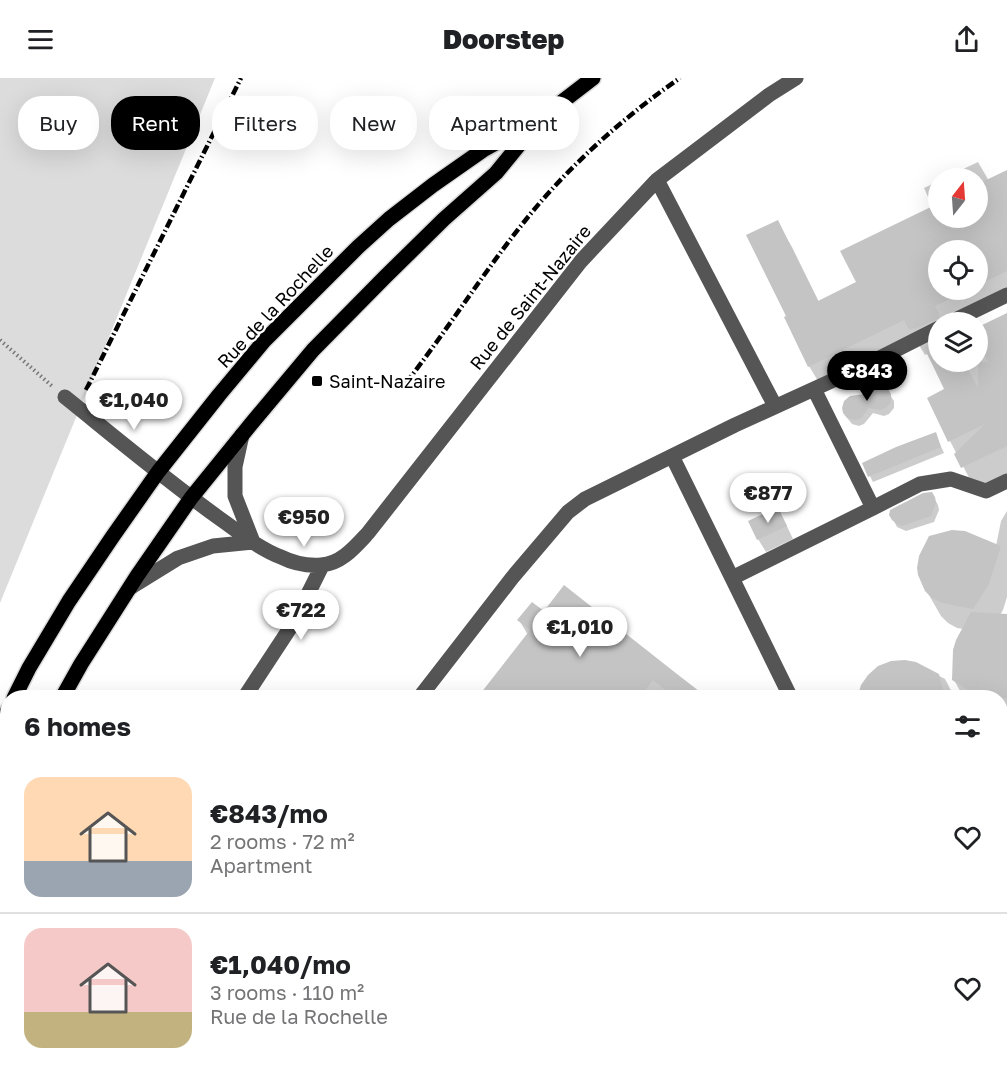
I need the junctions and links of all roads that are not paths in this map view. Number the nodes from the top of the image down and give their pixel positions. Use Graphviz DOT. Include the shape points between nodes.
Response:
graph roads {
  1 [pos="593,78"];
  2 [pos="796,78"];
  3 [pos="570,96"];
  4 [pos="483,150"];
  5 [pos="515,150"];
  6 [pos="657,180"];
  7 [pos="1007,295"];
  8 [pos="972,312"];
  9 [pos="928,333"];
  10 [pos="814,389"];
  11 [pos="65,398"];
  12 [pos="775,406"];
  13 [pos="242,435"];
  14 [pos="672,456"];
  15 [pos="158,472"];
  16 [pos="1007,481"];
  17 [pos="191,498"];
  18 [pos="873,508"];
  19 [pos="253,542"];
  20 [pos="322,566"];
  21 [pos="732,578"];
  22 [pos="130,587"];
  23 [pos="18,690"];
  24 [pos="66,690"];
  25 [pos="249,690"];
  26 [pos="425,690"];
  27 [pos="787,690"];
  1 -- 3 [label="main road, Rue de la Rochelle"];
  2 -- 6 [label="street, Rue de Saint-Nazaire"];
  4 -- 15 [label="main road, Rue de la Rochelle" via="389,219 358,247 264,341"];
  5 -- 13 [label="main road, Rue de la Rochelle" via="496,173 444,219 313,351"];
  6 -- 12 [label="street"];
  6 -- 20 [label="street, Rue de Saint-Nazaire" via="581,261 368,533 349,553"];
  7 -- 8 [label="street"];
  9 -- 10 [label="street"];
  10 -- 12 [label="street"];
  10 -- 18 [label="street"];
  11 -- 15 [label="street"];
  12 -- 14 [label="street"];
  13 -- 17 [label="main road, Rue de la Rochelle"];
  13 -- 19 [label="street" via="235,467 235,495"];
  14 -- 21 [label="street"];
  14 -- 26 [label="street" via="585,499 568,512"];
  15 -- 17 [label="street"];
  15 -- 23 [label="main road, Rue de la Rochelle" via="69,601"];
  16 -- 18 [label="street" via="986,491 951,479 920,484"];
  17 -- 19 [label="street"];
  17 -- 22 [label="main road, Rue de la Rochelle"];
  18 -- 21 [label="street"];
  19 -- 20 [label="street" via="280,557"];
  19 -- 22 [label="street" via="213,546 178,558"];
  20 -- 25 [label="street" via="294,622"];
  21 -- 27 [label="street"];
  22 -- 24 [label="main road, Rue de la Rochelle"];
}
